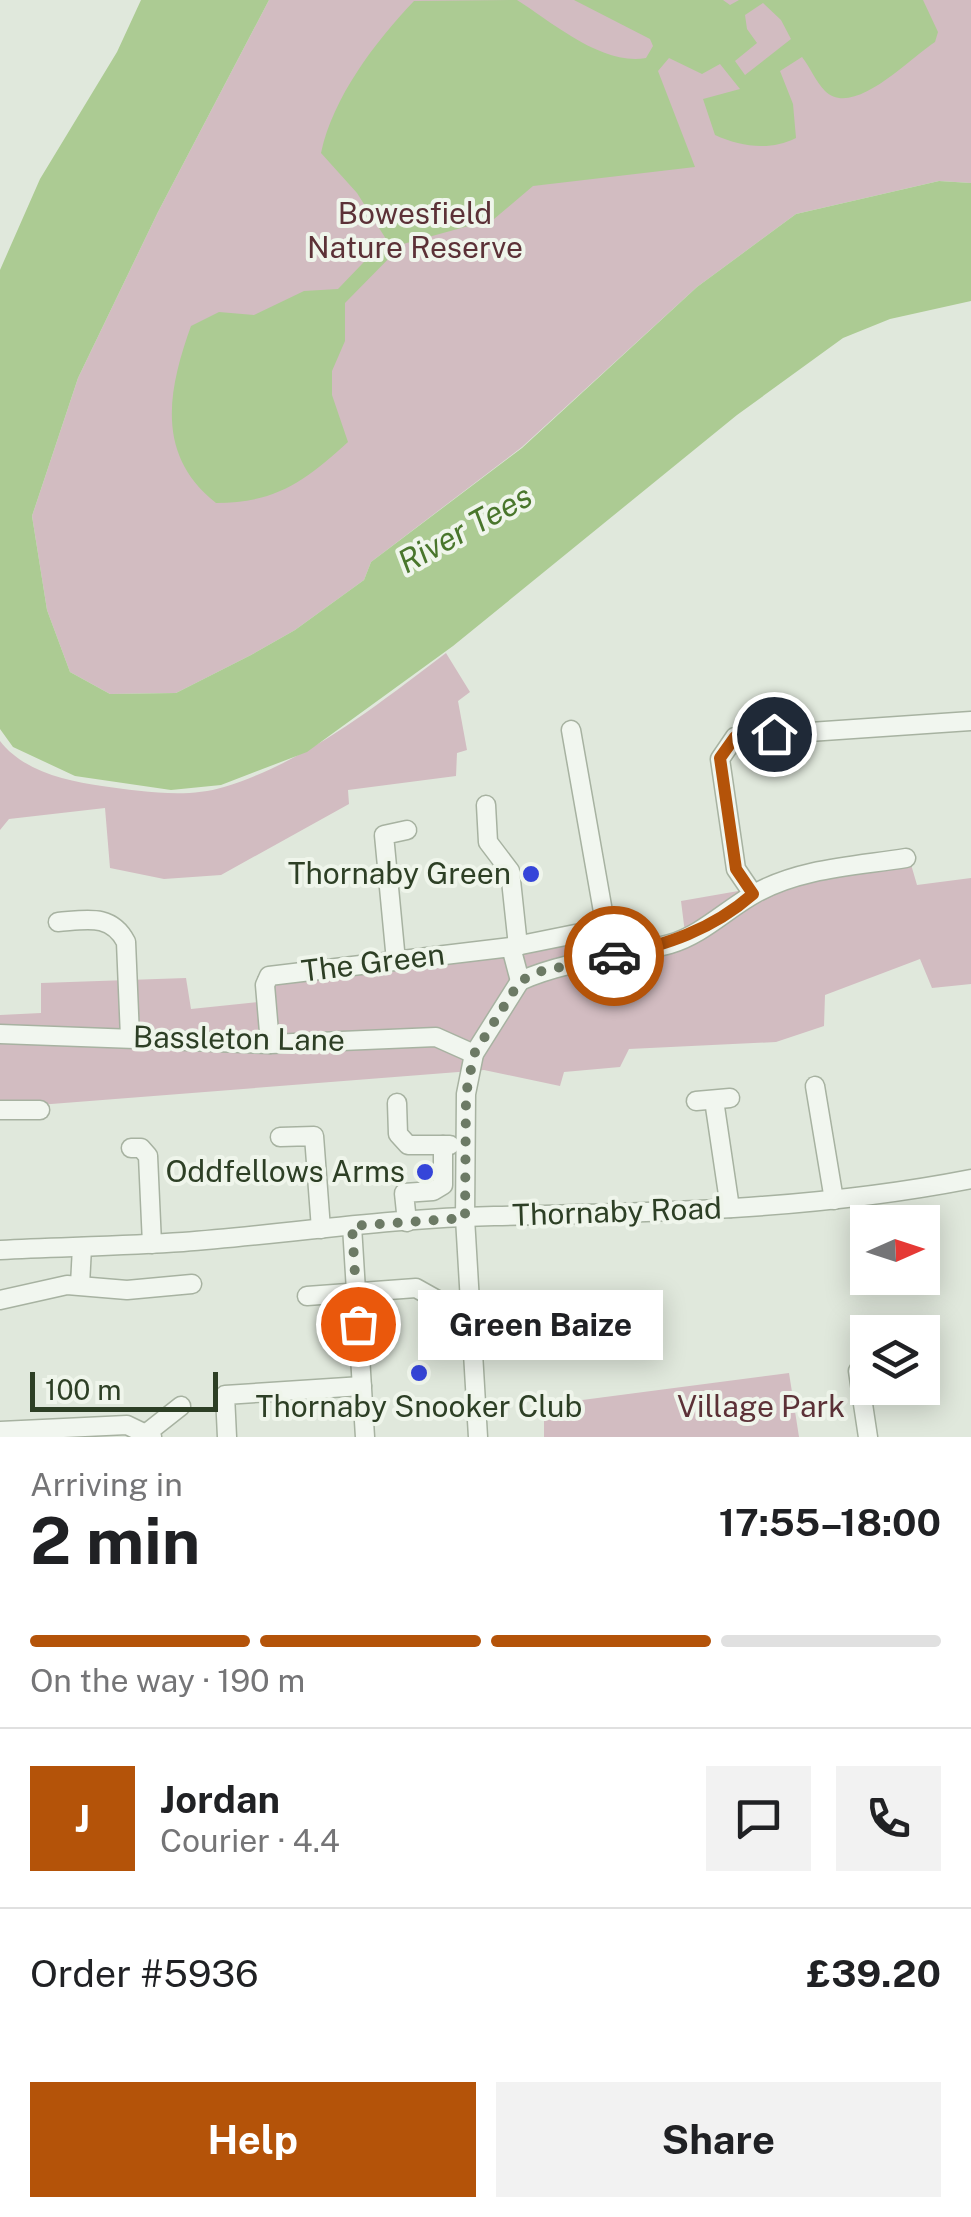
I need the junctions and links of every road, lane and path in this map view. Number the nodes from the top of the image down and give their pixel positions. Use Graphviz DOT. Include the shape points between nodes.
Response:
graph roads {
  1 [pos="971,721"];
  2 [pos="571,730"];
  3 [pos="486,804"];
  4 [pos="408,830"];
  5 [pos="906,858"];
  6 [pos="753,894"];
  7 [pos="58,922"];
  8 [pos="605,928"];
  9 [pos="515,946"];
  10 [pos="611,956"];
  11 [pos="396,960"];
  12 [pos="520,981"];
  13 [pos="0,1034"];
  14 [pos="130,1038"];
  15 [pos="270,1044"];
  16 [pos="474,1054"];
  17 [pos="816,1086"];
  18 [pos="713,1100"];
  19 [pos="397,1103"];
  20 [pos="0,1110"];
  21 [pos="40,1110"];
  22 [pos="280,1137"];
  23 [pos="442,1145"];
  24 [pos="466,1145"];
  25 [pos="131,1148"];
  26 [pos="971,1179"];
  27 [pos="834,1200"];
  28 [pos="730,1208"];
  29 [pos="465,1218"];
  30 [pos="407,1222"];
  31 [pos="352,1226"];
  32 [pos="321,1228"];
  33 [pos="152,1244"];
  34 [pos="82,1246"];
  35 [pos="0,1250"];
  36 [pos="192,1284"];
  37 [pos="80,1285"];
  38 [pos="356,1292"];
  39 [pos="307,1296"];
  40 [pos="0,1300"];
  41 [pos="442,1329"];
  42 [pos="362,1386"];
  43 [pos="863,1405"];
  44 [pos="180,1406"];
  45 [pos="9,1433"];
  46 [pos="150,1435"];
  47 [pos="228,1437"];
  48 [pos="365,1437"];
  49 [pos="478,1437"];
  50 [pos="868,1437"];
  1 -- 6 [label="street" via="735,737 720,758 736,869"];
  2 -- 8 [label="street"];
  3 -- 9 [label="street" via="488,842 519,873"];
  4 -- 11 [label="street" via="384,835"];
  5 -- 6 [label="street" via="796,876"];
  6 -- 10 [label="street" via="674,943"];
  7 -- 14 [label="street" via="104,920 119,928 126,942"];
  8 -- 9 [label="street, The Green"];
  8 -- 10 [label="street"];
  9 -- 11 [label="street, The Green"];
  9 -- 12 [label="street"];
  10 -- 12 [label="street"];
  11 -- 15 [label="street, The Green" via="269,976"];
  12 -- 16 [label="street"];
  13 -- 14 [label="street, Bassleton Lane"];
  14 -- 15 [label="street, Bassleton Lane"];
  15 -- 16 [label="street, Bassleton Lane" via="436,1037"];
  16 -- 24 [label="street"];
  17 -- 27 [label="street"];
  18 -- 28 [label="street"];
  19 -- 23 [label="street" via="398,1134 408,1145"];
  20 -- 21 [label="street"];
  22 -- 32 [label="street" via="314,1136"];
  23 -- 24 [label="street"];
  23 -- 30 [label="street" via="443,1185 404,1193"];
  24 -- 29 [label="street"];
  25 -- 33 [label="street" via="148,1156"];
  26 -- 27 [label="street, Thornaby Road"];
  27 -- 28 [label="street, Thornaby Road"];
  28 -- 29 [label="street, Thornaby Road"];
  29 -- 30 [label="street, Thornaby Road"];
  29 -- 49 [label="street"];
  30 -- 31 [label="street, Thornaby Road"];
  31 -- 32 [label="street, Thornaby Road"];
  31 -- 38 [label="street"];
  32 -- 33 [label="street, Thornaby Road"];
  33 -- 34 [label="street, Thornaby Road"];
  34 -- 35 [label="street, Thornaby Road"];
  34 -- 37 [label="street"];
  36 -- 37 [label="street" via="127,1290"];
  37 -- 40 [label="street"];
  38 -- 39 [label="street"];
  38 -- 41 [label="street" via="416,1288 440,1302"];
  38 -- 42 [label="street"];
  42 -- 47 [label="street" via="225,1396"];
  42 -- 48 [label="street"];
  43 -- 50 [label="street"];
  44 -- 46 [label="street"];
  45 -- 46 [label="street" via="127,1426"];
}
